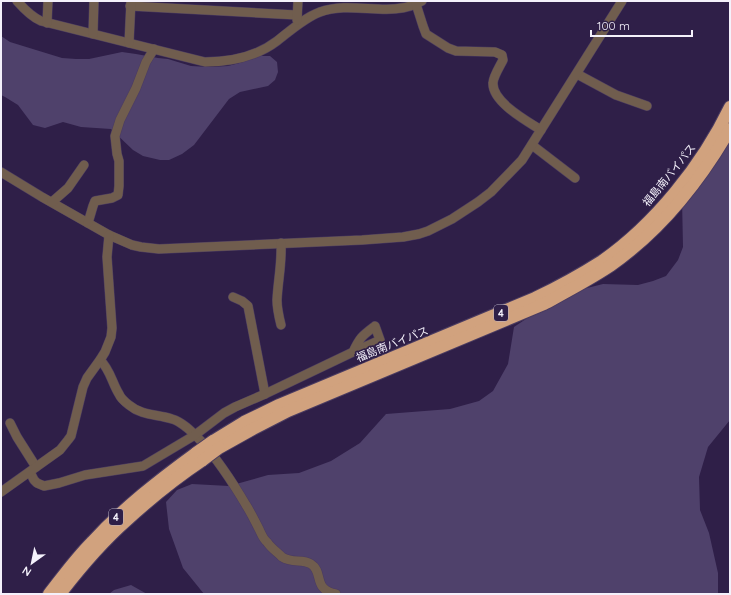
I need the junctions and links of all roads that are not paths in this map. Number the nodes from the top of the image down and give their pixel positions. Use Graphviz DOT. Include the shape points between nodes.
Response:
graph roads {
  1 [pos="17,1"];
  2 [pos="48,1"];
  3 [pos="94,1"];
  4 [pos="298,1"];
  5 [pos="622,1"];
  6 [pos="419,3"];
  7 [pos="130,4"];
  8 [pos="297,15"];
  9 [pos="47,23"];
  10 [pos="296,26"];
  11 [pos="93,34"];
  12 [pos="128,43"];
  13 [pos="154,49"];
  14 [pos="577,74"];
  15 [pos="648,106"];
  16 [pos="730,107"];
  17 [pos="730,129"];
  18 [pos="541,130"];
  19 [pos="532,145"];
  20 [pos="84,165"];
  21 [pos="1,172"];
  22 [pos="575,178"];
  23 [pos="52,202"];
  24 [pos="88,223"];
  25 [pos="109,235"];
  26 [pos="281,243"];
  27 [pos="233,297"];
  28 [pos="281,325"];
  29 [pos="353,352"];
  30 [pos="100,360"];
  31 [pos="265,394"];
  32 [pos="10,423"];
  33 [pos="194,435"];
  34 [pos="216,445"];
  35 [pos="199,456"];
  36 [pos="33,469"];
  37 [pos="1,492"];
  38 [pos="49,594"];
  39 [pos="60,594"];
  40 [pos="336,594"];
  1 -- 9 [label="street" via="36,19"];
  2 -- 9 [label="street"];
  3 -- 11 [label="street"];
  4 -- 8 [label="street"];
  5 -- 14 [label="street"];
  6 -- 10 [label="street" via="402,9 337,8 319,12"];
  6 -- 18 [label="street" via="426,34 448,48 456,51 495,52 502,55 503,60 492,83 493,88 503,103"];
  7 -- 8 [label="street"];
  7 -- 12 [label="street"];
  8 -- 10 [label="street"];
  9 -- 11 [label="street"];
  10 -- 13 [label="street" via="268,47 230,61 205,62"];
  11 -- 12 [label="street"];
  12 -- 13 [label="street"];
  13 -- 24 [label="street" via="115,136 119,161 118,195 95,201"];
  14 -- 15 [label="street" via="616,95"];
  14 -- 18 [label="street"];
  16 -- 34 [label="highway, 福島南バイパス / 4" via="709,145 678,188 632,236 602,260 535,298 279,405 244,422"];
  17 -- 34 [label="highway, 福島南バイパス / 4" via="714,155 669,214 610,265 578,286 537,307 323,396"];
  18 -- 19 [label="street"];
  19 -- 22 [label="street"];
  19 -- 26 [label="street" via="522,160 491,192 452,219 428,231 403,237"];
  20 -- 23 [label="street" via="68,188"];
  21 -- 23 [label="street"];
  23 -- 24 [label="street"];
  24 -- 25 [label="street"];
  25 -- 26 [label="street" via="141,248 159,249"];
  25 -- 30 [label="street" via="107,257 112,332"];
  26 -- 28 [label="street" via="277,300"];
  27 -- 31 [label="street" via="248,306"];
  29 -- 31 [label="street"];
  30 -- 33 [label="street" via="121,398 130,406 147,414 174,419"];
  30 -- 36 [label="street" via="87,378 68,440 60,450"];
  31 -- 33 [label="street" via="229,410"];
  32 -- 36 [label="street"];
  33 -- 36 [label="street" via="143,466 85,475 58,484 44,486 37,483 34,480"];
  33 -- 40 [label="street" via="208,449 229,478 266,542 284,558 304,561 314,566 326,591"];
  34 -- 35 [label="highway, 福島南バイパス / 4, bridge"];
  35 -- 38 [label="highway, 福島南バイパス / 4" via="160,480 122,512 73,563"];
  35 -- 39 [label="highway, 福島南バイパス / 4" via="125,521"];
  36 -- 37 [label="street"];
}
